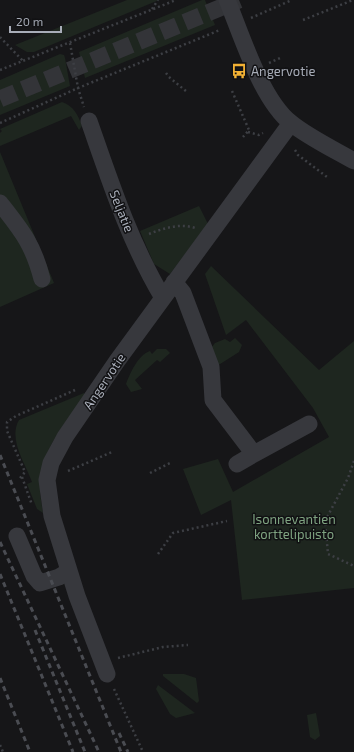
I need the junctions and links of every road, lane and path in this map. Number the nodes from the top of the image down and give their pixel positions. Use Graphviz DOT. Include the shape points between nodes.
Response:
graph roads {
  1 [pos="158,0"];
  2 [pos="176,0"];
  3 [pos="226,0"];
  4 [pos="292,0"];
  5 [pos="353,0"];
  6 [pos="152,9"];
  7 [pos="251,18"];
  8 [pos="303,20"];
  9 [pos="221,29"];
  10 [pos="0,37"];
  11 [pos="70,43"];
  12 [pos="280,58"];
  13 [pos="24,62"];
  14 [pos="273,62"];
  15 [pos="0,70"];
  16 [pos="166,73"];
  17 [pos="78,88"];
  18 [pos="232,91"];
  19 [pos="186,92"];
  20 [pos="89,121"];
  21 [pos="0,123"];
  22 [pos="291,123"];
  23 [pos="248,132"];
  24 [pos="265,132"];
  25 [pos="243,136"];
  26 [pos="294,150"];
  27 [pos="354,161"];
  28 [pos="327,177"];
  29 [pos="0,203"];
  30 [pos="209,236"];
  31 [pos="134,240"];
  32 [pos="42,279"];
  33 [pos="174,282"];
  34 [pos="163,298"];
  35 [pos="100,386"];
  36 [pos="309,424"];
  37 [pos="112,452"];
  38 [pos="254,454"];
  39 [pos="354,461"];
  40 [pos="170,462"];
  41 [pos="237,464"];
  42 [pos="68,471"];
  43 [pos="150,473"];
  44 [pos="33,508"];
  45 [pos="228,521"];
  46 [pos="17,536"];
  47 [pos="158,554"];
  48 [pos="354,566"];
  49 [pos="69,571"];
  50 [pos="188,646"];
  51 [pos="124,656"];
  52 [pos="108,674"];
  53 [pos="0,745"];
  54 [pos="3,752"];
  55 [pos="143,752"];
  1 -- 6 [label="path"];
  2 -- 6 [label="path"];
  3 -- 22 [label="street" via="262,86 278,110"];
  4 -- 7 [label="path"];
  5 -- 8 [label="path"];
  6 -- 11 [label="path"];
  9 -- 17 [label="path"];
  10 -- 13 [label="path"];
  11 -- 13 [label="path"];
  11 -- 17 [label="path"];
  12 -- 14 [label="path"];
  13 -- 15 [label="path"];
  16 -- 19 [label="path"];
  17 -- 21 [label="path"];
  18 -- 23 [label="path"];
  20 -- 31 [label="street, Seljatie"];
  22 -- 27 [label="street"];
  22 -- 30 [label="street, Angervotie"];
  23 -- 24 [label="path" via="258,135"];
  23 -- 25 [label="path"];
  26 -- 28 [label="path"];
  29 -- 32 [label="street" via="27,238"];
  30 -- 31 [label="path" via="184,225 161,229"];
  30 -- 33 [label="street, Angervotie"];
  31 -- 34 [label="street, Seljatie"];
  33 -- 34 [label="street, Angervotie"];
  33 -- 38 [label="street" via="183,293 211,367 213,400"];
  34 -- 35 [label="street, Angervotie"];
  35 -- 44 [label="path" via="90,384 7,422 7,431 25,472 21,478"];
  35 -- 49 [label="street, Angervotie" via="56,451 47,480 52,516"];
  36 -- 38 [label="street"];
  37 -- 42 [label="path"];
  38 -- 41 [label="street"];
  39 -- 48 [label="path" via="325,521 328,554"];
  40 -- 43 [label="path"];
  45 -- 47 [label="path" via="173,533"];
  46 -- 49 [label="street" via="34,576 40,583 60,577"];
  49 -- 52 [label="street, Angervotie"];
  50 -- 51 [label="path" via="163,647"];
  52 -- 55 [label="path"];
  53 -- 54 [label="path"];
}
